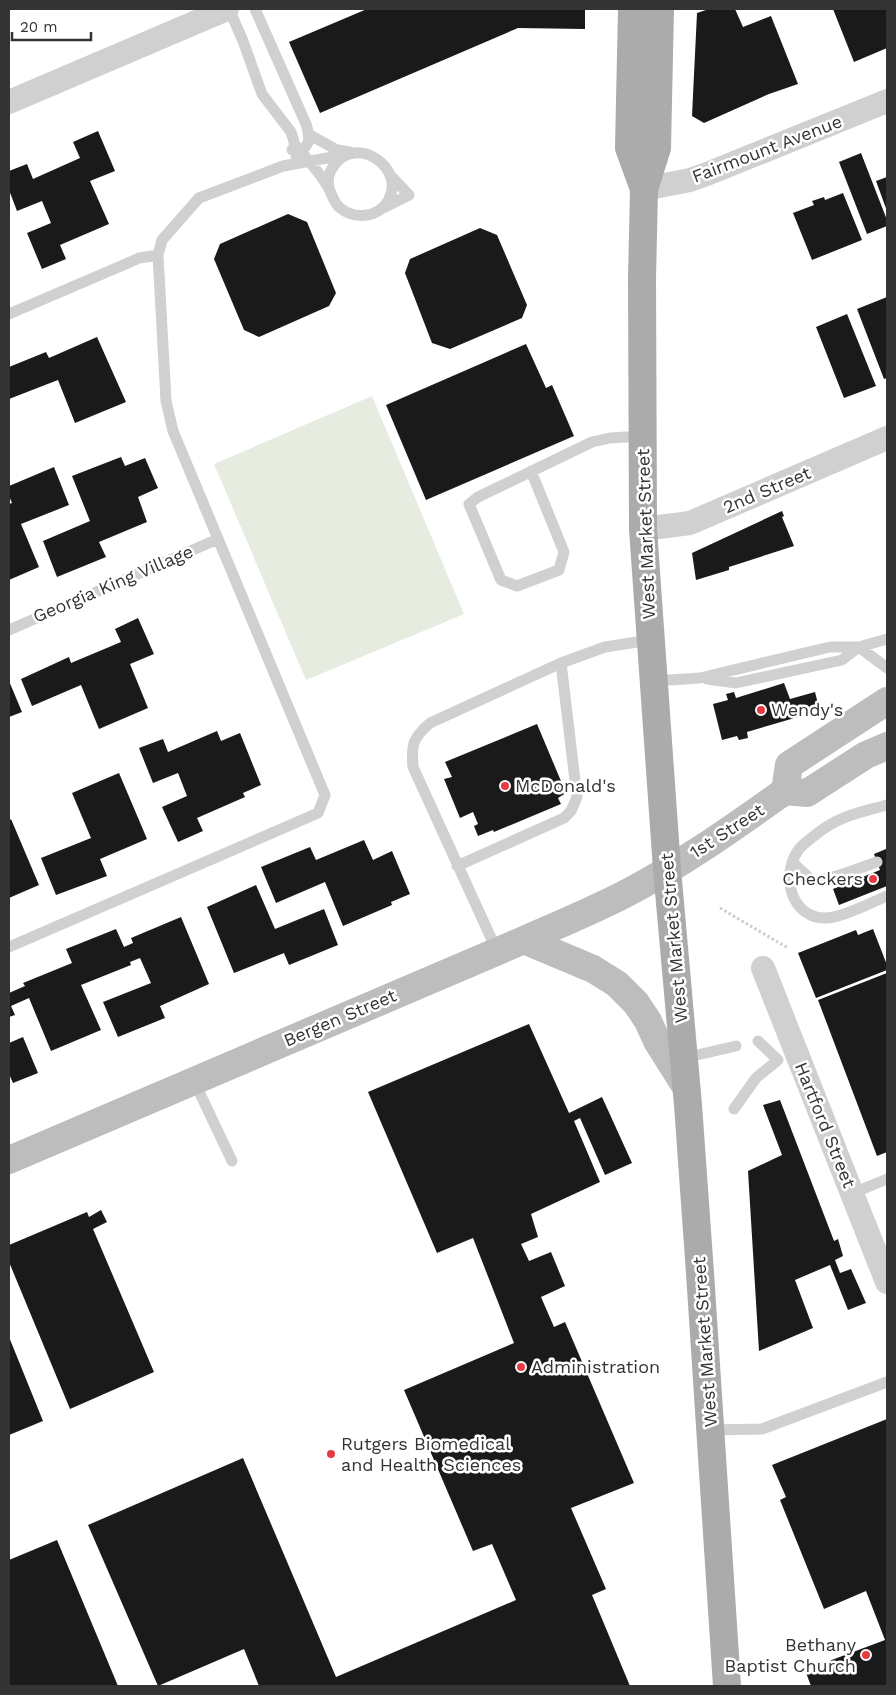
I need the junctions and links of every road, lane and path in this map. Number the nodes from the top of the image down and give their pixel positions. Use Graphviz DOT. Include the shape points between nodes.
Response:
graph roads {
  1 [pos="228,9"];
  2 [pos="255,9"];
  3 [pos="632,9"];
  4 [pos="660,9"];
  5 [pos="9,102"];
  6 [pos="887,102"];
  7 [pos="310,135"];
  8 [pos="298,148"];
  9 [pos="356,153"];
  10 [pos="344,155"];
  11 [pos="309,162"];
  12 [pos="283,166"];
  13 [pos="391,176"];
  14 [pos="329,188"];
  15 [pos="644,189"];
  16 [pos="384,208"];
  17 [pos="158,255"];
  18 [pos="9,314"];
  19 [pos="642,436"];
  20 [pos="887,438"];
  21 [pos="531,471"];
  22 [pos="644,529"];
  23 [pos="218,540"];
  24 [pos="9,630"];
  25 [pos="887,639"];
  26 [pos="650,640"];
  27 [pos="859,647"];
  28 [pos="561,664"];
  29 [pos="887,668"];
  30 [pos="654,681"];
  31 [pos="887,701"];
  32 [pos="887,746"];
  33 [pos="786,791"];
  34 [pos="887,805"];
  35 [pos="877,862"];
  36 [pos="793,864"];
  37 [pos="457,866"];
  38 [pos="667,869"];
  39 [pos="887,896"];
  40 [pos="720,908"];
  41 [pos="524,940"];
  42 [pos="9,947"];
  43 [pos="788,948"];
  44 [pos="497,951"];
  45 [pos="763,968"];
  46 [pos="758,1041"];
  47 [pos="736,1046"];
  48 [pos="787,1057"];
  49 [pos="684,1058"];
  50 [pos="194,1081"];
  51 [pos="686,1087"];
  52 [pos="734,1109"];
  53 [pos="9,1160"];
  54 [pos="232,1161"];
  55 [pos="887,1179"];
  56 [pos="853,1193"];
  57 [pos="887,1282"];
  58 [pos="887,1382"];
  59 [pos="711,1430"];
  60 [pos="727,1686"];
  1 -- 5 [label="street"];
  1 -- 8 [label="lane" via="262,94 291,132"];
  2 -- 7 [label="lane"];
  3 -- 15 [label="main road, West Market Street" via="629,148"];
  4 -- 15 [label="main road, West Market Street" via="657,148"];
  6 -- 15 [label="street, Fairmount Avenue" via="707,174"];
  7 -- 8 [label="lane" via="309,144"];
  7 -- 9 [label="lane" via="337,150"];
  8 -- 11 [label="lane"];
  8 -- 12 [label="lane"];
  9 -- 10 [label="lane"];
  9 -- 13 [label="lane" via="378,158"];
  10 -- 11 [label="lane"];
  10 -- 14 [label="lane" via="327,178"];
  11 -- 12 [label="lane"];
  11 -- 14 [label="lane"];
  12 -- 17 [label="lane" via="199,198 162,240"];
  13 -- 16 [label="lane" via="390,198"];
  13 -- 16 [label="lane" via="409,195"];
  14 -- 16 [label="lane" via="338,206 357,216 367,216"];
  15 -- 19 [label="main road, West Market Street"];
  17 -- 18 [label="lane" via="133,261"];
  17 -- 23 [label="lane" via="168,415"];
  19 -- 21 [label="lane" via="592,442"];
  19 -- 22 [label="main road, West Market Street"];
  20 -- 22 [label="street, 2nd Street" via="690,522"];
  21 -- 21 [label="lane" via="469,504 501,580 517,586 559,570 564,552"];
  22 -- 26 [label="main road, West Market Street"];
  23 -- 24 [label="lane, Georgia King Village"];
  23 -- 42 [label="lane" via="326,794 318,813"];
  25 -- 27 [label="lane"];
  26 -- 28 [label="lane" via="606,647"];
  26 -- 30 [label="main road, West Market Street"];
  27 -- 29 [label="lane"];
  27 -- 30 [label="lane" via="830,647 700,678"];
  28 -- 37 [label="lane" via="577,798 571,811 564,818"];
  28 -- 37 [label="lane" via="430,723 418,734 412,751 413,767"];
  30 -- 38 [label="main road, West Market Street"];
  31 -- 33 [label="main road" via="789,765"];
  32 -- 33 [label="main road" via="866,755 808,794"];
  33 -- 38 [label="main road, 1st Street"];
  34 -- 36 [label="lane" via="828,824 797,852"];
  35 -- 36 [label="lane" via="812,881"];
  36 -- 39 [label="lane" via="789,880 792,897 801,908 816,916 834,917"];
  37 -- 44 [label="lane"];
  38 -- 41 [label="main road, Bergen Street" via="625,894"];
  38 -- 49 [label="main road, West Market Street"];
  40 -- 43 [label="path"];
  41 -- 44 [label="main road, Bergen Street"];
  41 -- 51 [label="main road" via="593,969 617,984 636,1003"];
  44 -- 50 [label="main road, Bergen Street"];
  45 -- 48 [label="street, Hartford Street"];
  46 -- 48 [label="lane"];
  47 -- 49 [label="lane"];
  48 -- 52 [label="lane" via="756,1078"];
  48 -- 56 [label="street, Hartford Street"];
  49 -- 51 [label="main road, West Market Street"];
  50 -- 53 [label="main road, Bergen Street"];
  50 -- 54 [label="lane"];
  51 -- 59 [label="main road, West Market Street"];
  55 -- 56 [label="lane"];
  56 -- 57 [label="street, Hartford Street"];
  58 -- 59 [label="lane" via="762,1429"];
  59 -- 60 [label="main road, West Market Street"];
}
